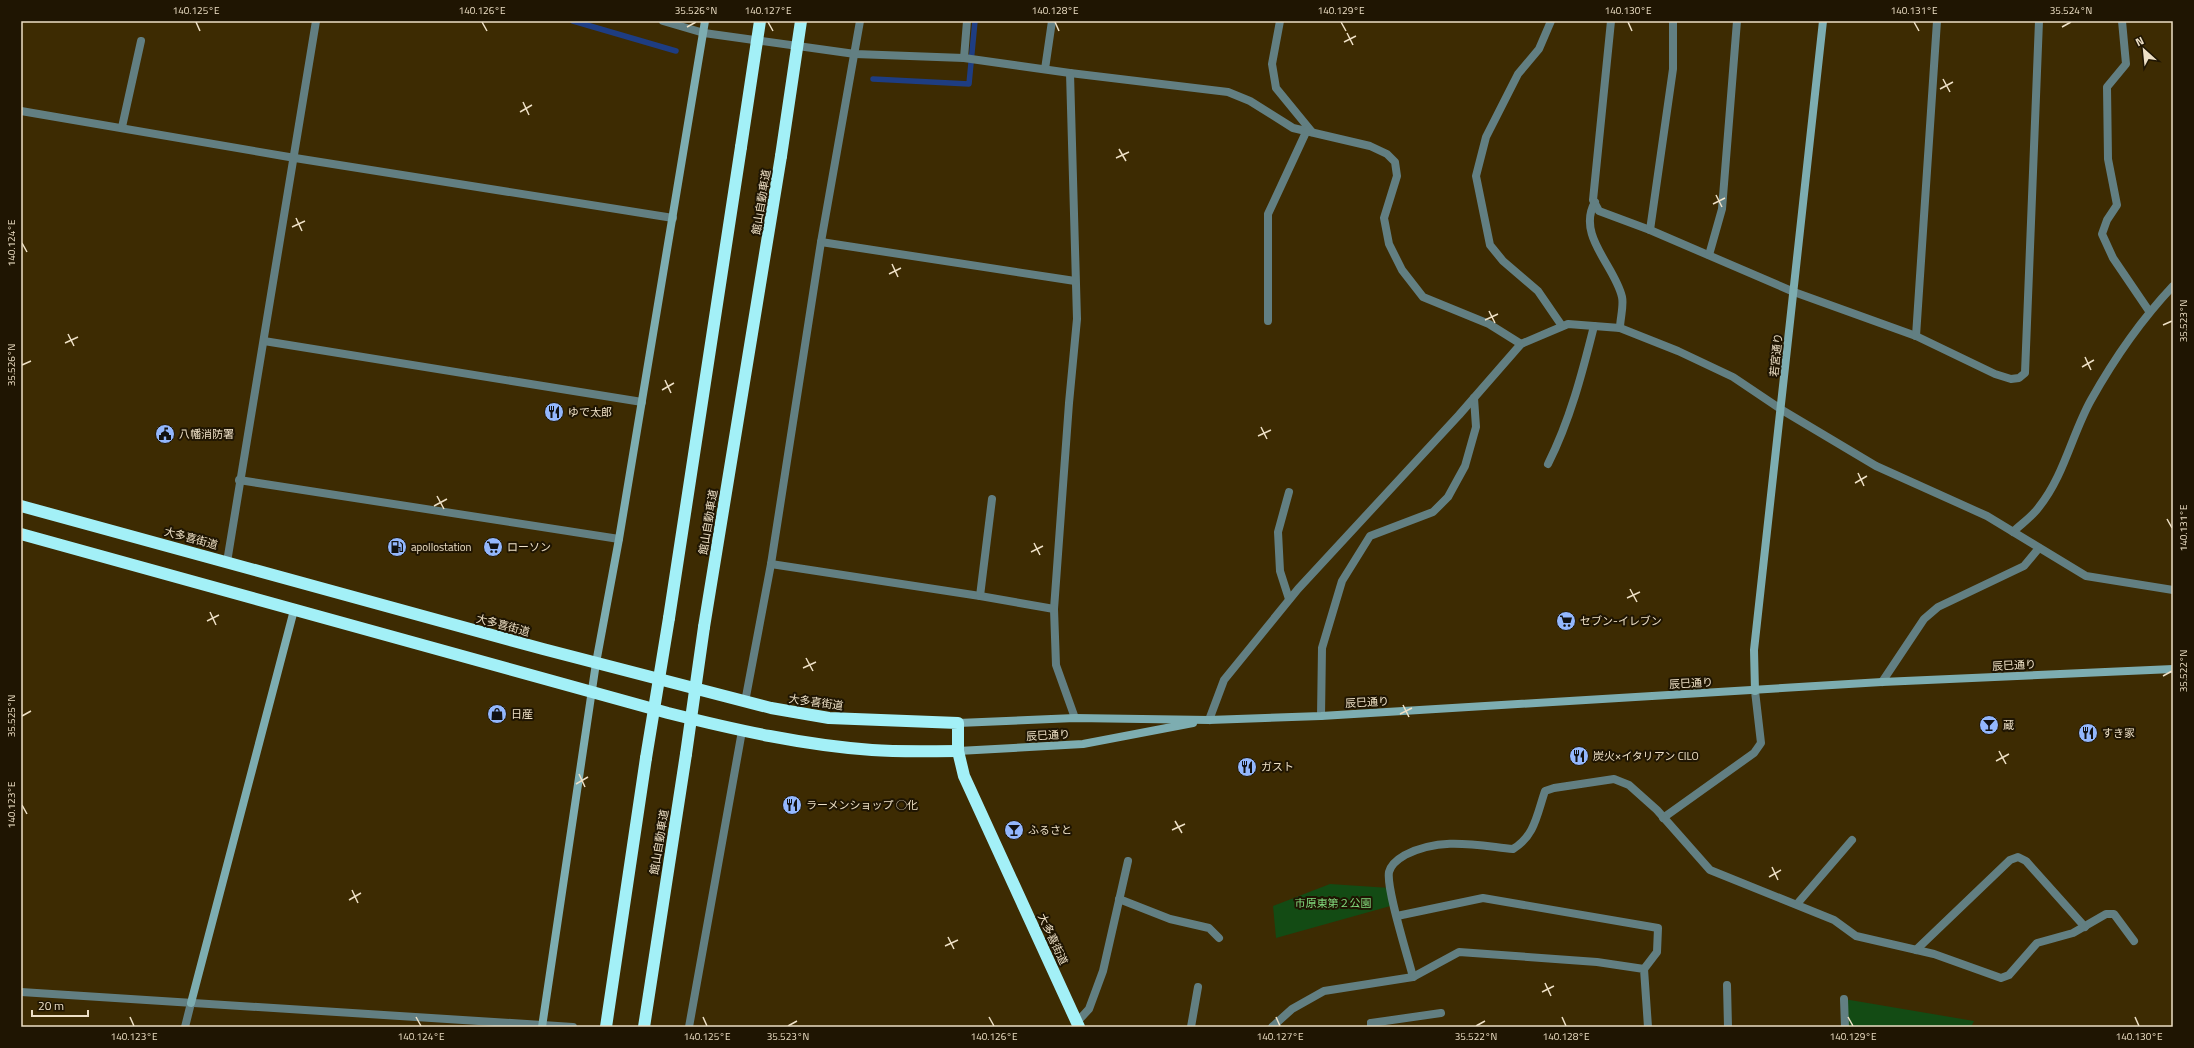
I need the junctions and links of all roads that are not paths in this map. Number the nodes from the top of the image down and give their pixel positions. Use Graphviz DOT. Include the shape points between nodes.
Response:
graph roads {
  1 [pos="316,21"];
  2 [pos="663,21"];
  3 [pos="705,21"];
  4 [pos="760,21"];
  5 [pos="801,21"];
  6 [pos="860,21"];
  7 [pos="967,21"];
  8 [pos="1052,21"];
  9 [pos="1280,21"];
  10 [pos="1551,21"];
  11 [pos="1611,21"];
  12 [pos="1673,21"];
  13 [pos="1737,21"];
  14 [pos="1823,21"];
  15 [pos="1937,21"];
  16 [pos="2039,21"];
  17 [pos="2122,21"];
  18 [pos="704,33"];
  19 [pos="140,41"];
  20 [pos="854,54"];
  21 [pos="964,58"];
  22 [pos="1045,69"];
  23 [pos="1070,73"];
  24 [pos="21,111"];
  25 [pos="122,127"];
  26 [pos="1309,131"];
  27 [pos="295,158"];
  28 [pos="1594,202"];
  29 [pos="673,218"];
  30 [pos="1650,230"];
  31 [pos="821,242"];
  32 [pos="1709,255"];
  33 [pos="1075,281"];
  34 [pos="2173,286"];
  35 [pos="1794,292"];
  36 [pos="2149,311"];
  37 [pos="1268,321"];
  38 [pos="1562,326"];
  39 [pos="1594,326"];
  40 [pos="1620,328"];
  41 [pos="1916,336"];
  42 [pos="264,341"];
  43 [pos="1521,344"];
  44 [pos="1474,398"];
  45 [pos="642,402"];
  46 [pos="1782,410"];
  47 [pos="1548,464"];
  48 [pos="239,480"];
  49 [pos="1289,492"];
  50 [pos="992,499"];
  51 [pos="21,506"];
  52 [pos="2013,532"];
  53 [pos="21,534"];
  54 [pos="619,539"];
  55 [pos="2039,548"];
  56 [pos="227,562"];
  57 [pos="771,564"];
  58 [pos="2173,590"];
  59 [pos="980,596"];
  60 [pos="1289,600"];
  61 [pos="1054,609"];
  62 [pos="294,610"];
  63 [pos="596,663"];
  64 [pos="2173,669"];
  65 [pos="1882,682"];
  66 [pos="1755,690"];
  67 [pos="592,691"];
  68 [pos="745,702"];
  69 [pos="1322,716"];
  70 [pos="1075,718"];
  71 [pos="1209,720"];
  72 [pos="958,723"];
  73 [pos="742,731"];
  74 [pos="958,751"];
  75 [pos="1663,818"];
  76 [pos="1852,840"];
  77 [pos="1128,861"];
  78 [pos="1119,899"];
  79 [pos="1797,904"];
  80 [pos="1397,916"];
  81 [pos="2085,927"];
  82 [pos="1219,938"];
  83 [pos="2134,941"];
  84 [pos="1916,950"];
  85 [pos="1644,969"];
  86 [pos="1413,977"];
  87 [pos="1727,985"];
  88 [pos="1198,987"];
  89 [pos="21,992"];
  90 [pos="1844,999"];
  91 [pos="191,1003"];
  92 [pos="1441,1013"];
  93 [pos="1078,1025"];
  94 [pos="1371,1025"];
  95 [pos="542,1026"];
  96 [pos="184,1027"];
  97 [pos="573,1027"];
  98 [pos="606,1027"];
  99 [pos="644,1027"];
  100 [pos="689,1027"];
  101 [pos="1191,1027"];
  102 [pos="1272,1027"];
  103 [pos="1648,1027"];
  104 [pos="1728,1027"];
  105 [pos="1845,1027"];
  1 -- 27 [label="street"];
  2 -- 18 [label="street"];
  3 -- 18 [label="street"];
  4 -- 98 [label="highway, bridge"];
  5 -- 99 [label="highway, 館山自動車道, bridge" via="704,627"];
  6 -- 20 [label="street"];
  7 -- 21 [label="street"];
  8 -- 22 [label="street"];
  9 -- 26 [label="street" via="1272,64 1276,88"];
  10 -- 38 [label="street" via="1539,49 1518,74 1486,137 1476,176 1490,245 1503,262 1538,291"];
  11 -- 28 [label="street"];
  12 -- 30 [label="street" via="1673,69"];
  13 -- 32 [label="street" via="1722,209"];
  14 -- 35 [label="street, 若宮通り"];
  15 -- 41 [label="street"];
  16 -- 41 [label="street" via="2025,373 2019,378 2011,379 1994,374"];
  17 -- 36 [label="street" via="2126,64 2107,88 2108,158 2117,205 2102,234 2113,258"];
  18 -- 20 [label="street"];
  18 -- 29 [label="street"];
  19 -- 25 [label="street"];
  20 -- 21 [label="street"];
  20 -- 31 [label="street"];
  21 -- 22 [label="street"];
  22 -- 23 [label="street"];
  23 -- 26 [label="street" via="1228,92 1250,101 1293,128"];
  23 -- 33 [label="street"];
  24 -- 25 [label="street"];
  25 -- 27 [label="street"];
  26 -- 37 [label="street" via="1268,214"];
  26 -- 43 [label="street" via="1370,146 1387,154 1394,162 1397,176 1384,218 1389,244 1402,270 1423,297 1488,324"];
  27 -- 29 [label="street"];
  27 -- 42 [label="street"];
  28 -- 30 [label="street" via="1598,211"];
  28 -- 40 [label="street" via="1589,230 1622,298"];
  29 -- 45 [label="street"];
  30 -- 32 [label="street"];
  31 -- 33 [label="street"];
  31 -- 57 [label="street"];
  32 -- 35 [label="street"];
  33 -- 61 [label="street" via="1077,320"];
  34 -- 36 [label="street"];
  35 -- 41 [label="street"];
  35 -- 46 [label="street, 若宮通り"];
  36 -- 52 [label="street" via="2091,400 2051,490 2039,508"];
  38 -- 39 [label="street"];
  38 -- 43 [label="street"];
  39 -- 40 [label="street"];
  39 -- 47 [label="street" via="1580,382 1561,438"];
  40 -- 46 [label="street" via="1733,377"];
  42 -- 45 [label="street"];
  42 -- 48 [label="street"];
  43 -- 44 [label="street"];
  44 -- 60 [label="street"];
  44 -- 69 [label="street" via="1476,427 1466,466 1448,497 1433,512 1370,536 1342,581 1322,648"];
  45 -- 54 [label="street"];
  46 -- 52 [label="street" via="1876,466 1987,516"];
  46 -- 66 [label="street, 若宮通り" via="1754,650"];
  48 -- 54 [label="street"];
  48 -- 56 [label="street"];
  49 -- 60 [label="street" via="1278,532 1280,571"];
  50 -- 59 [label="street"];
  51 -- 56 [label="highway, 大多喜街道"];
  52 -- 55 [label="street"];
  53 -- 62 [label="highway"];
  54 -- 63 [label="street"];
  55 -- 58 [label="street" via="2086,576"];
  55 -- 65 [label="street" via="2024,566 1928,615"];
  56 -- 63 [label="highway, 大多喜街道"];
  57 -- 59 [label="street"];
  57 -- 68 [label="street"];
  59 -- 61 [label="street"];
  60 -- 71 [label="street" via="1224,680"];
  61 -- 70 [label="street" via="1056,665"];
  62 -- 67 [label="highway"];
  62 -- 91 [label="street"];
  63 -- 67 [label="street"];
  63 -- 68 [label="highway, 大多喜街道"];
  64 -- 65 [label="street, 辰巳通り"];
  65 -- 66 [label="street, 辰巳通り"];
  66 -- 69 [label="street, 辰巳通り"];
  66 -- 75 [label="street" via="1761,743 1754,753"];
  67 -- 73 [label="highway"];
  67 -- 95 [label="street"];
  68 -- 72 [label="highway, 大多喜街道" via="829,718"];
  69 -- 71 [label="street, 辰巳通り"];
  70 -- 71 [label="street, 辰巳通り"];
  70 -- 72 [label="street, 辰巳通り"];
  71 -- 74 [label="street, 辰巳通り" via="1083,744"];
  72 -- 74 [label="highway, 大多喜街道"];
  73 -- 74 [label="highway" via="815,744 874,750"];
  73 -- 100 [label="street"];
  74 -- 93 [label="highway, 大多喜街道" via="964,776"];
  75 -- 79 [label="street" via="1710,870"];
  75 -- 80 [label="street" via="1629,785 1614,779 1545,791 1530,835 1513,849 1442,843 1421,847 1396,860 1389,872"];
  76 -- 79 [label="street"];
  77 -- 78 [label="street"];
  78 -- 82 [label="street" via="1170,919 1209,928"];
  78 -- 93 [label="street" via="1103,972 1089,1009"];
  79 -- 84 [label="street" via="1834,920 1856,936"];
  80 -- 85 [label="street" via="1483,898 1658,928 1657,952"];
  80 -- 86 [label="street"];
  81 -- 83 [label="street" via="2106,914 2114,914"];
  81 -- 84 [label="street" via="2037,943 2009,975 2000,978"];
  81 -- 84 [label="street" via="2026,861 2018,856 2010,860"];
  85 -- 86 [label="street" via="1597,962 1459,952"];
  85 -- 103 [label="street"];
  86 -- 102 [label="street" via="1324,991 1292,1008"];
  87 -- 104 [label="street"];
  88 -- 101 [label="street"];
  89 -- 91 [label="street"];
  90 -- 105 [label="street"];
  91 -- 95 [label="street"];
  91 -- 96 [label="street"];
  92 -- 94 [label="street"];
  95 -- 97 [label="street"];
}
